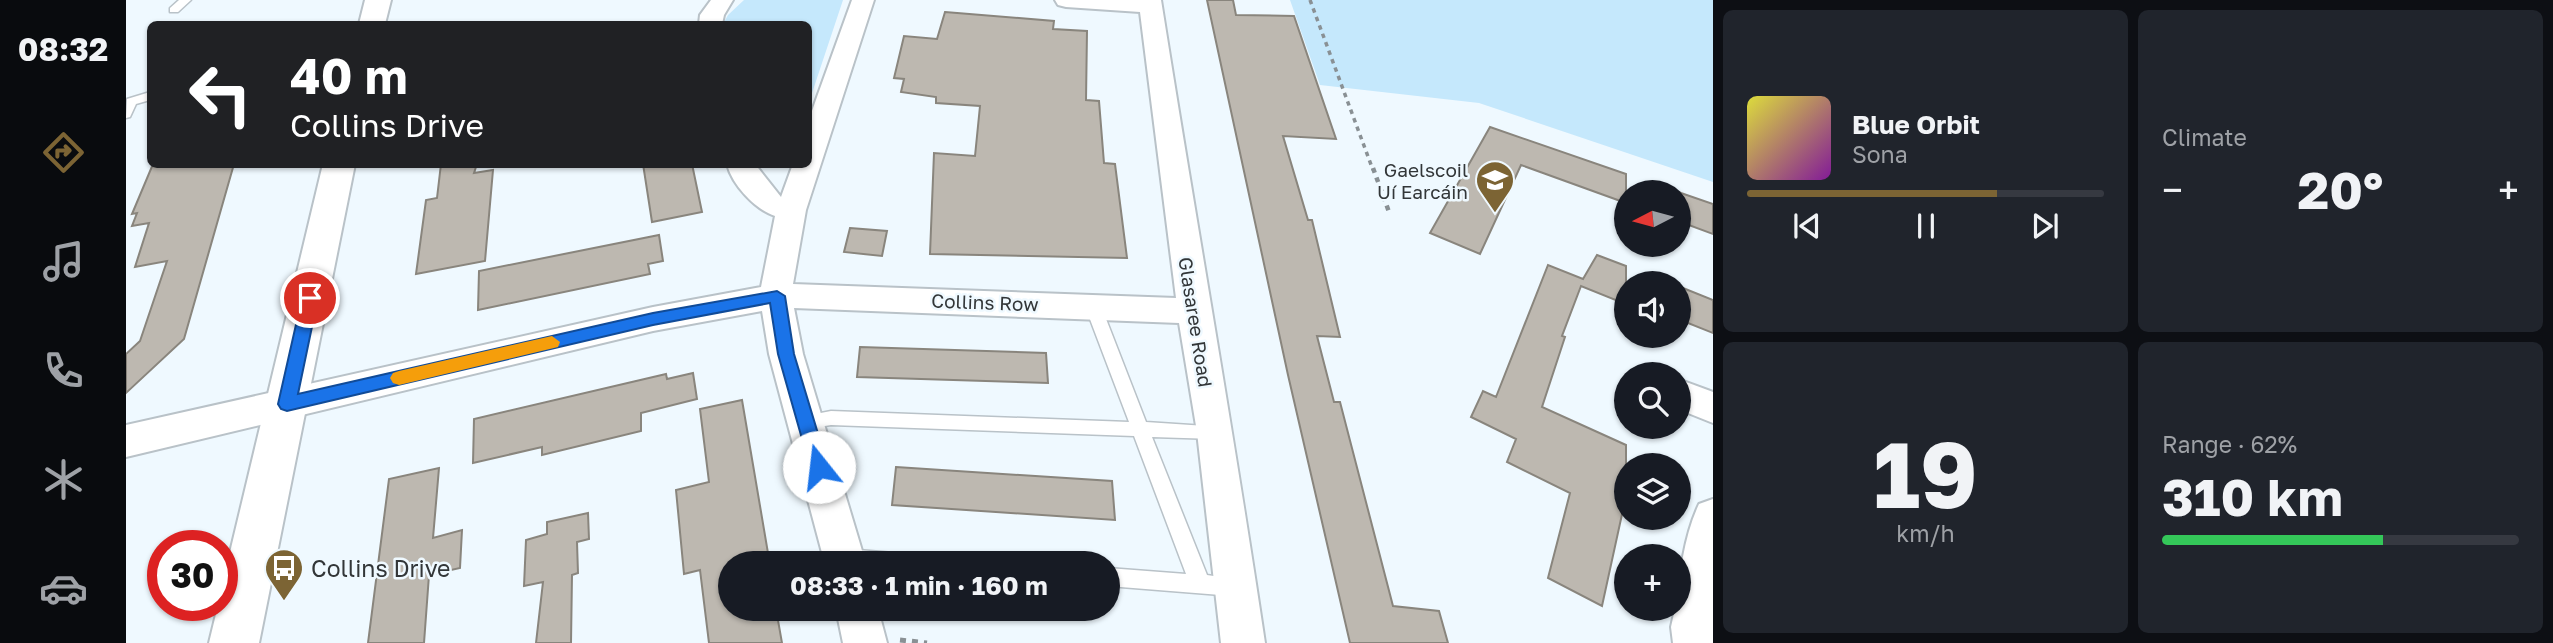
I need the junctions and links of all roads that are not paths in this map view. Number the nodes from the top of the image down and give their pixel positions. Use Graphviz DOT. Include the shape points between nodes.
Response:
graph roads {
  1 [pos="186,0"];
  2 [pos="378,0"];
  3 [pos="722,0"];
  4 [pos="863,0"];
  5 [pos="1066,0"];
  6 [pos="1150,3"];
  7 [pos="174,10"];
  8 [pos="373,21"];
  9 [pos="711,21"];
  10 [pos="147,97"];
  11 [pos="126,114"];
  12 [pos="812,152"];
  13 [pos="338,168"];
  14 [pos="742,168"];
  15 [pos="806,168"];
  16 [pos="791,210"];
  17 [pos="777,296"];
  18 [pos="1093,306"];
  19 [pos="1194,311"];
  20 [pos="1691,399"];
  21 [pos="287,404"];
  22 [pos="1713,408"];
  23 [pos="806,422"];
  24 [pos="1140,431"];
  25 [pos="1215,432"];
  26 [pos="126,441"];
  27 [pos="1713,517"];
  28 [pos="842,551"];
  29 [pos="1120,578"];
  30 [pos="1200,583"];
  31 [pos="1236,587"];
  32 [pos="860,621"];
  33 [pos="234,643"];
  34 [pos="865,643"];
  35 [pos="1243,643"];
  36 [pos="1695,643"];
  1 -- 7 [label="lane"];
  2 -- 8 [label="main road"];
  3 -- 9 [label="street"];
  4 -- 12 [label="street"];
  5 -- 6 [label="street"];
  6 -- 19 [label="street, Glasaree Road"];
  10 -- 11 [label="lane" via="131,103"];
  13 -- 21 [label="main road"];
  14 -- 16 [label="street" via="772,205"];
  15 -- 16 [label="street"];
  16 -- 17 [label="street"];
  17 -- 18 [label="street, Collins Row"];
  17 -- 21 [label="street" via="653,319"];
  17 -- 23 [label="street" via="786,354"];
  18 -- 19 [label="street, Collins Row"];
  18 -- 24 [label="lane"];
  19 -- 25 [label="street, Glasaree Road"];
  20 -- 22 [label="street"];
  21 -- 26 [label="street"];
  21 -- 33 [label="main road"];
  23 -- 24 [label="lane" via="831,418"];
  23 -- 28 [label="street"];
  24 -- 25 [label="lane"];
  24 -- 30 [label="lane"];
  25 -- 31 [label="street, Glasaree Road"];
  27 -- 36 [label="street" via="1693,627"];
  29 -- 30 [label="lane"];
  30 -- 31 [label="lane"];
  31 -- 35 [label="street, Glasaree Road"];
  32 -- 34 [label="street"];
}
